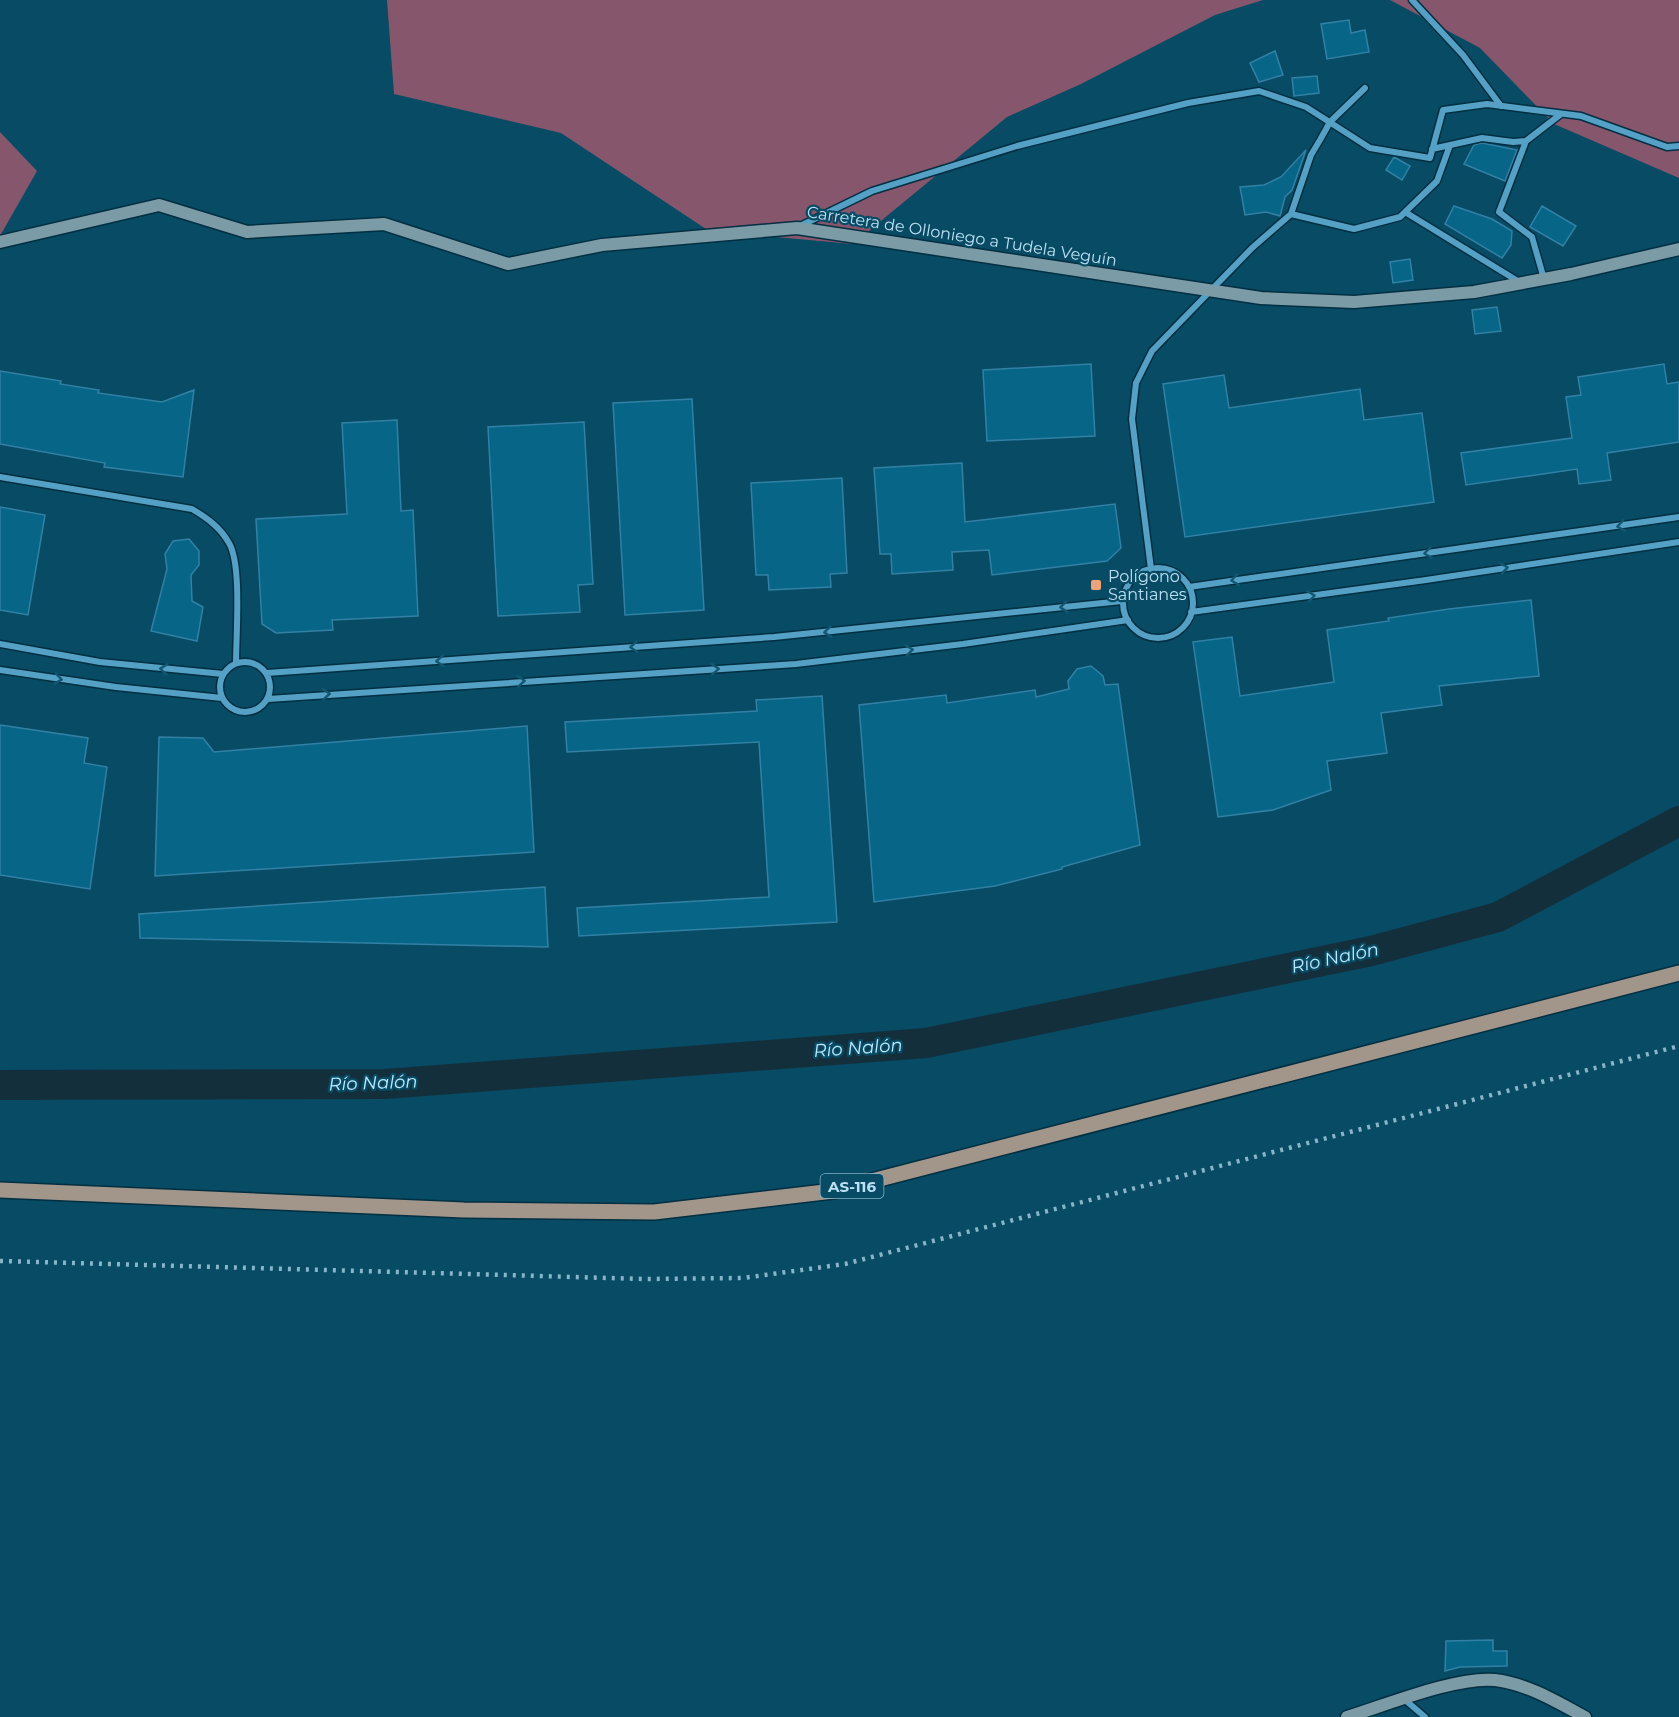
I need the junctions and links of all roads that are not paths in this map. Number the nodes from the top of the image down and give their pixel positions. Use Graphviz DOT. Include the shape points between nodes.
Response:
graph roads {
  1 [pos="1412,0"];
  2 [pos="1365,88"];
  3 [pos="1501,106"];
  4 [pos="1561,114"];
  5 [pos="1330,122"];
  6 [pos="1526,141"];
  7 [pos="1450,145"];
  8 [pos="1679,146"];
  9 [pos="1432,148"];
  10 [pos="1405,212"];
  11 [pos="1291,214"];
  12 [pos="797,228"];
  13 [pos="0,243"];
  14 [pos="1679,249"];
  15 [pos="1544,279"];
  16 [pos="1521,283"];
  17 [pos="1212,291"];
  18 [pos="0,477"];
  19 [pos="1679,517"];
  20 [pos="1679,542"];
  21 [pos="1151,569"];
  22 [pos="1189,587"];
  23 [pos="1122,601"];
  24 [pos="1191,612"];
  25 [pos="1128,620"];
  26 [pos="0,644"];
  27 [pos="236,663"];
  28 [pos="0,670"];
  29 [pos="267,673"];
  30 [pos="223,674"];
  31 [pos="222,698"];
  32 [pos="268,699"];
  33 [pos="1679,973"];
  34 [pos="0,1190"];
  35 [pos="1404,1700"];
  36 [pos="1347,1717"];
  37 [pos="1425,1717"];
  38 [pos="1585,1717"];
  1 -- 3 [label="street" via="1463,55"];
  2 -- 5 [label="street"];
  3 -- 4 [label="street"];
  3 -- 9 [label="street" via="1443,110"];
  4 -- 6 [label="street"];
  4 -- 8 [label="street" via="1581,116 1667,147"];
  5 -- 9 [label="street" via="1370,148 1430,158"];
  5 -- 11 [label="street" via="1311,155"];
  5 -- 12 [label="street" via="1306,107 1259,91 1188,103 1017,147 872,191"];
  6 -- 7 [label="street" via="1482,138"];
  6 -- 15 [label="street" via="1499,212 1532,237"];
  7 -- 9 [label="street"];
  7 -- 10 [label="street" via="1437,181"];
  10 -- 11 [label="street" via="1400,217 1354,229"];
  10 -- 16 [label="street"];
  11 -- 17 [label="street"];
  12 -- 13 [label="street, Carretera de Olloniego a Tudela Veguín" via="602,245 508,264 384,224 247,232 159,205"];
  12 -- 17 [label="street, Carretera de Olloniego a Tudela Veguín"];
  14 -- 15 [label="street, Carretera de Olloniego a Tudela Veguín"];
  15 -- 16 [label="street, Carretera de Olloniego a Tudela Veguín"];
  16 -- 17 [label="street, Carretera de Olloniego a Tudela Veguín" via="1474,292 1354,302 1261,298"];
  17 -- 21 [label="street" via="1152,351 1136,383 1132,419"];
  18 -- 27 [label="street" via="192,508 214,523 230,545 236,572"];
  19 -- 22 [label="street, one-way"];
  24 -- 20 [label="street, one-way"];
  21 -- 22 [label="street" via="1175,573"];
  21 -- 23 [label="street" via="1132,578"];
  22 -- 24 [label="street"];
  23 -- 25 [label="street"];
  23 -- 29 [label="street, one-way" via="774,637"];
  24 -- 25 [label="street" via="1183,628 1166,638 1154,639 1137,632"];
  32 -- 25 [label="street, one-way" via="796,664"];
  30 -- 26 [label="street, one-way" via="99,662"];
  27 -- 29 [label="street" via="253,662"];
  27 -- 30 [label="street"];
  28 -- 31 [label="street, one-way"];
  29 -- 32 [label="street" via="271,690"];
  30 -- 31 [label="street" via="219,689"];
  31 -- 32 [label="street" via="234,710 244,713 261,707"];
  33 -- 34 [label="main road, AS-116" via="833,1191 654,1212 464,1210"];
  35 -- 36 [label="street"];
  35 -- 37 [label="street"];
  35 -- 38 [label="street" via="1450,1685 1496,1680 1540,1692"];
}
